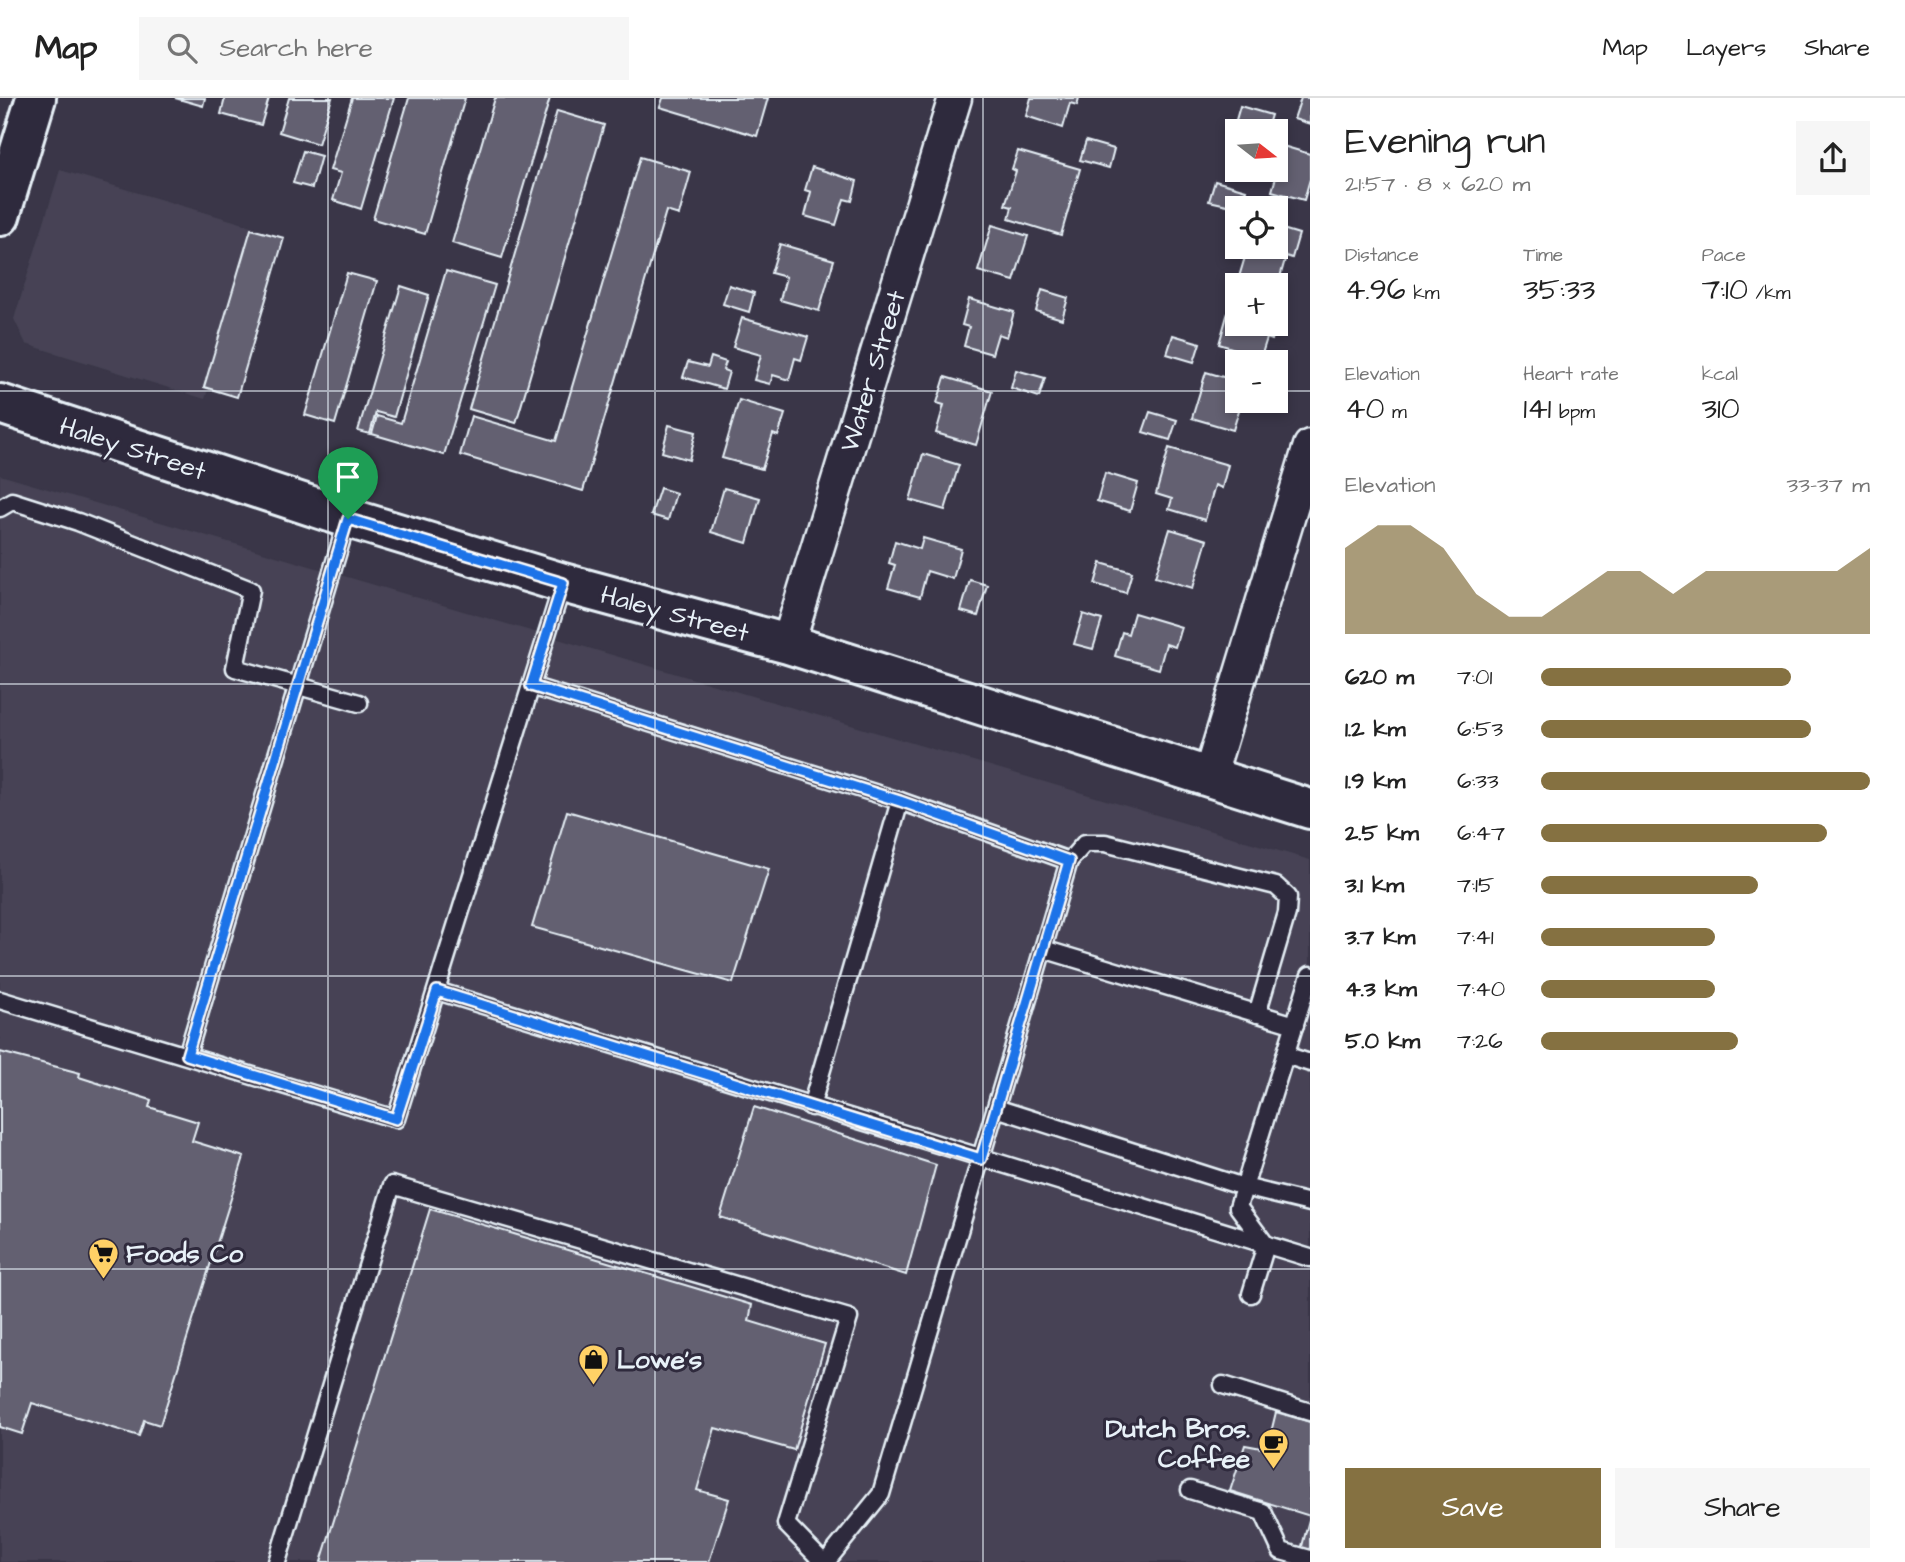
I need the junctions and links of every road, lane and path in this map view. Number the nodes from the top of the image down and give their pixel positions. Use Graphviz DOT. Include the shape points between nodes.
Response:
graph roads {
  1 [pos="36,98"];
  2 [pos="955,98"];
  3 [pos="0,216"];
  4 [pos="0,404"];
  5 [pos="1310,446"];
  6 [pos="0,508"];
  7 [pos="348,519"];
  8 [pos="563,583"];
  9 [pos="788,644"];
  10 [pos="298,685"];
  11 [pos="531,686"];
  12 [pos="359,703"];
  13 [pos="1209,778"];
  14 [pos="900,801"];
  15 [pos="1310,809"];
  16 [pos="1069,861"];
  17 [pos="1043,949"];
  18 [pos="1310,975"];
  19 [pos="437,991"];
  20 [pos="0,1000"];
  21 [pos="1257,1014"];
  22 [pos="1295,1025"];
  23 [pos="187,1055"];
  24 [pos="1285,1055"];
  25 [pos="1310,1063"];
  26 [pos="811,1107"];
  27 [pos="996,1108"];
  28 [pos="981,1159"];
  29 [pos="1244,1187"];
  30 [pos="1310,1203"];
  31 [pos="1266,1245"];
  32 [pos="1310,1258"];
  33 [pos="1251,1294"];
  34 [pos="1223,1385"];
  35 [pos="1310,1412"];
  36 [pos="1190,1490"];
  37 [pos="1310,1559"];
  38 [pos="277,1562"];
  39 [pos="824,1562"];
  1 -- 3 [label="main road"];
  2 -- 9 [label="street, Water Street"];
  4 -- 7 [label="main road, Haley Street"];
  5 -- 13 [label="street"];
  6 -- 10 [label="lane" via="12,501 78,522 251,590 235,668"];
  7 -- 8 [label="main road, Haley Street"];
  7 -- 10 [label="lane"];
  8 -- 9 [label="main road, Haley Street"];
  8 -- 11 [label="lane"];
  9 -- 13 [label="main road, Haley Street"];
  10 -- 12 [label="lane"];
  10 -- 23 [label="lane"];
  11 -- 14 [label="lane"];
  11 -- 19 [label="lane"];
  13 -- 15 [label="main road, Haley Street"];
  14 -- 16 [label="lane"];
  14 -- 26 [label="lane"];
  16 -- 17 [label="lane"];
  16 -- 21 [label="lane" via="1085,842 1105,843 1276,886 1288,897 1287,913"];
  17 -- 21 [label="lane"];
  17 -- 27 [label="lane"];
  18 -- 22 [label="lane"];
  19 -- 23 [label="lane" via="396,1119"];
  19 -- 26 [label="lane"];
  20 -- 23 [label="lane"];
  21 -- 22 [label="lane"];
  22 -- 24 [label="lane"];
  24 -- 25 [label="lane"];
  24 -- 29 [label="lane"];
  26 -- 28 [label="lane"];
  27 -- 28 [label="lane"];
  27 -- 29 [label="lane"];
  28 -- 31 [label="lane"];
  28 -- 39 [label="lane" via="881,1494"];
  29 -- 30 [label="lane"];
  29 -- 31 [label="lane" via="1238,1207"];
  31 -- 32 [label="lane"];
  31 -- 33 [label="lane"];
  34 -- 35 [label="lane"];
  36 -- 37 [label="lane" via="1263,1512 1281,1551"];
  38 -- 39 [label="lane" via="392,1185 849,1318 786,1524"];
}
